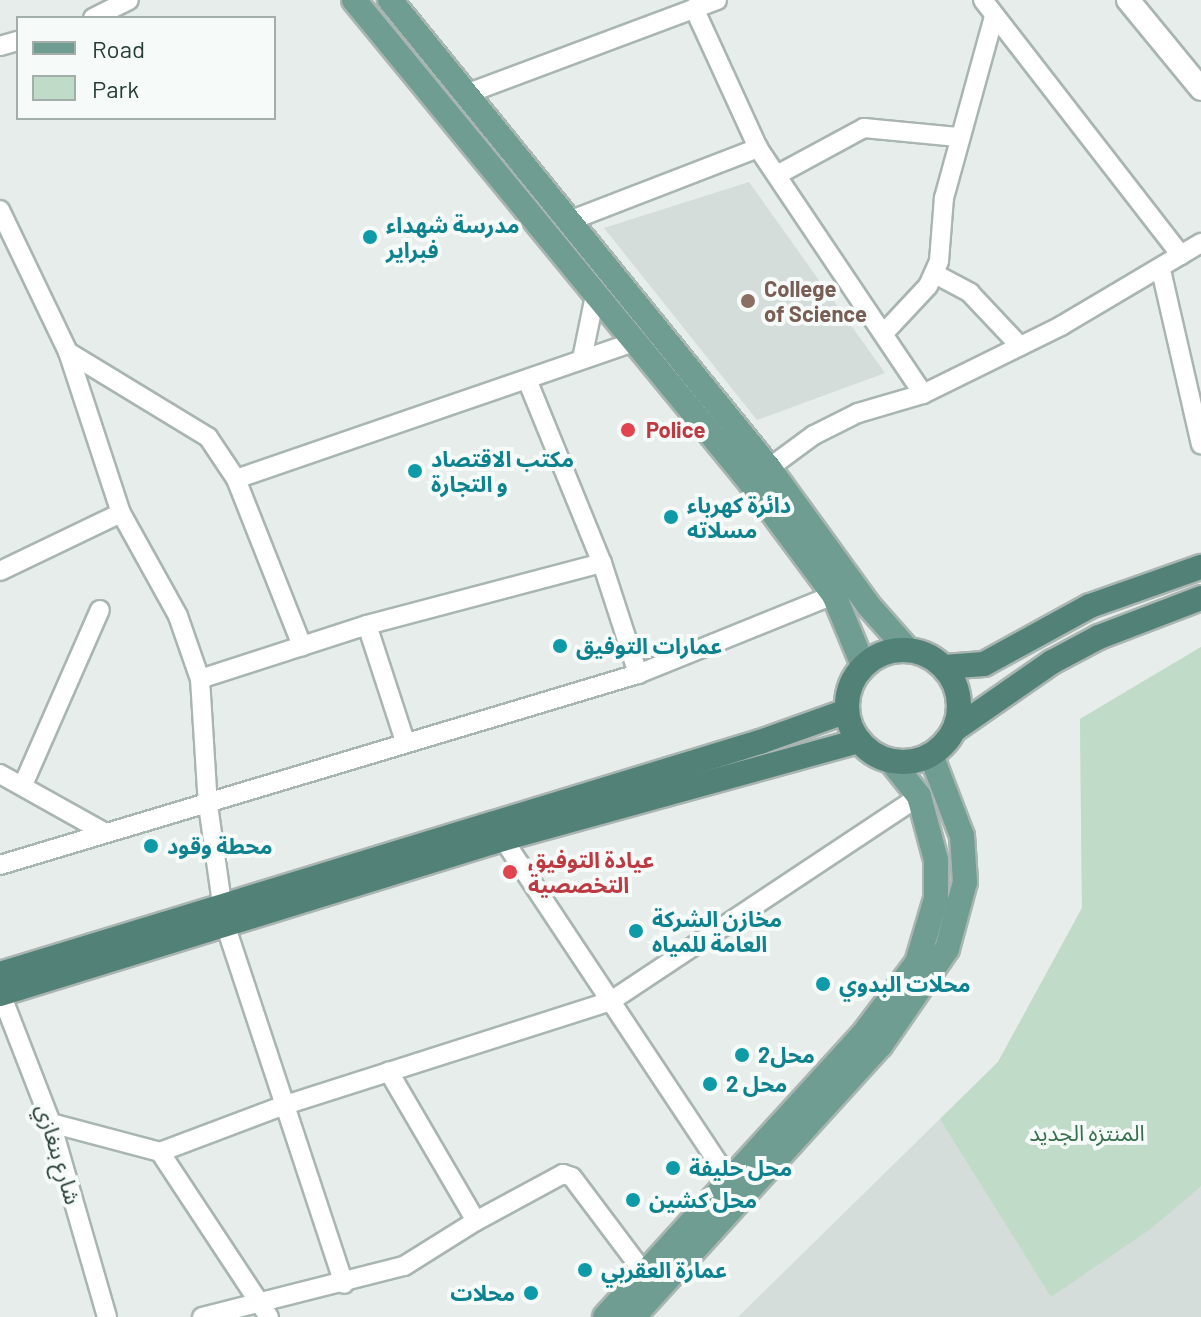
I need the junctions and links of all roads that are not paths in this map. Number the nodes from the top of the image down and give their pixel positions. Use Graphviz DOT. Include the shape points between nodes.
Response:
graph roads {
  1 [pos="129,0"];
  2 [pos="354,0"];
  3 [pos="390,0"];
  4 [pos="717,0"];
  5 [pos="1128,0"];
  6 [pos="694,8"];
  7 [pos="988,8"];
  8 [pos="97,16"];
  9 [pos="1201,89"];
  10 [pos="466,94"];
  11 [pos="958,137"];
  12 [pos="758,148"];
  13 [pos="777,175"];
  14 [pos="569,221"];
  15 [pos="3,222"];
  16 [pos="1201,243"];
  17 [pos="1181,255"];
  18 [pos="1161,270"];
  19 [pos="935,274"];
  20 [pos="596,291"];
  21 [pos="884,333"];
  22 [pos="636,341"];
  23 [pos="1020,346"];
  24 [pos="68,352"];
  25 [pos="582,359"];
  26 [pos="528,382"];
  27 [pos="923,394"];
  28 [pos="1201,444"];
  29 [pos="769,468"];
  30 [pos="236,479"];
  31 [pos="121,513"];
  32 [pos="602,563"];
  33 [pos="1201,567"];
  34 [pos="0,571"];
  35 [pos="834,595"];
  36 [pos="1201,598"];
  37 [pos="100,610"];
  38 [pos="367,625"];
  39 [pos="302,646"];
  40 [pos="908,650"];
  41 [pos="863,665"];
  42 [pos="944,667"];
  43 [pos="638,674"];
  44 [pos="200,679"];
  45 [pos="847,711"];
  46 [pos="954,730"];
  47 [pos="405,741"];
  48 [pos="859,741"];
  49 [pos="931,755"];
  50 [pos="891,761"];
  51 [pos="0,774"];
  52 [pos="23,785"];
  53 [pos="919,796"];
  54 [pos="208,805"];
  55 [pos="102,831"];
  56 [pos="503,839"];
  57 [pos="0,865"];
  58 [pos="223,916"];
  59 [pos="0,974"];
  60 [pos="0,994"];
  61 [pos="611,1001"];
  62 [pos="389,1072"];
  63 [pos="822,1095"];
  64 [pos="282,1106"];
  65 [pos="51,1123"];
  66 [pos="160,1152"];
  67 [pos="737,1190"];
  68 [pos="476,1221"];
  69 [pos="644,1273"];
  70 [pos="344,1284"];
  71 [pos="266,1310"];
  72 [pos="107,1317"];
  73 [pos="202,1317"];
  74 [pos="605,1317"];
  75 [pos="633,1317"];
  1 -- 8 [label="street"];
  2 -- 20 [label="main road"];
  3 -- 10 [label="main road"];
  4 -- 6 [label="street"];
  5 -- 9 [label="street"];
  6 -- 10 [label="street"];
  6 -- 12 [label="street"];
  7 -- 11 [label="street"];
  7 -- 17 [label="street"];
  10 -- 14 [label="main road"];
  11 -- 13 [label="street" via="864,128"];
  11 -- 19 [label="street"];
  12 -- 13 [label="street"];
  12 -- 14 [label="street"];
  13 -- 21 [label="street"];
  14 -- 29 [label="main road"];
  15 -- 24 [label="street"];
  16 -- 17 [label="street"];
  17 -- 18 [label="street"];
  18 -- 23 [label="street"];
  18 -- 28 [label="street"];
  19 -- 21 [label="street"];
  19 -- 23 [label="street" via="970,293"];
  20 -- 22 [label="main road"];
  20 -- 25 [label="street"];
  21 -- 27 [label="street"];
  22 -- 25 [label="street"];
  22 -- 35 [label="main road"];
  23 -- 27 [label="street"];
  24 -- 30 [label="street" via="196,426"];
  24 -- 31 [label="street"];
  25 -- 26 [label="street"];
  26 -- 30 [label="street"];
  26 -- 32 [label="street"];
  27 -- 29 [label="street" via="858,413 814,435"];
  29 -- 40 [label="main road" via="868,605"];
  30 -- 39 [label="street"];
  31 -- 34 [label="street"];
  31 -- 44 [label="street" via="178,616"];
  32 -- 38 [label="street"];
  32 -- 43 [label="street"];
  33 -- 42 [label="highway" via="1101,601 984,664"];
  35 -- 41 [label="main road"];
  35 -- 43 [label="street"];
  36 -- 46 [label="highway" via="1087,643"];
  37 -- 52 [label="street"];
  38 -- 39 [label="street"];
  38 -- 47 [label="street"];
  39 -- 44 [label="street"];
  40 -- 41 [label="highway" via="892,650"];
  40 -- 42 [label="highway"];
  41 -- 45 [label="highway" via="853,679"];
  42 -- 46 [label="highway" via="957,697"];
  43 -- 47 [label="street"];
  44 -- 54 [label="street"];
  45 -- 48 [label="highway"];
  45 -- 58 [label="highway"];
  46 -- 49 [label="highway"];
  47 -- 54 [label="street"];
  48 -- 50 [label="highway"];
  48 -- 56 [label="highway"];
  49 -- 50 [label="highway"];
  49 -- 63 [label="main road" via="962,836 965,882 947,949 880,1046"];
  50 -- 53 [label="main road"];
  51 -- 52 [label="street"];
  52 -- 55 [label="street"];
  53 -- 61 [label="street"];
  53 -- 63 [label="main road" via="936,860 927,938 902,985"];
  54 -- 55 [label="street"];
  54 -- 58 [label="street"];
  55 -- 57 [label="street"];
  56 -- 58 [label="highway"];
  56 -- 61 [label="street"];
  58 -- 59 [label="highway"];
  58 -- 60 [label="highway"];
  58 -- 64 [label="street"];
  60 -- 65 [label="street, شارع بنغازي"];
  61 -- 62 [label="street"];
  61 -- 67 [label="street"];
  62 -- 64 [label="street"];
  62 -- 68 [label="street"];
  63 -- 67 [label="main road"];
  64 -- 66 [label="street"];
  64 -- 70 [label="street"];
  65 -- 66 [label="street"];
  65 -- 72 [label="street, شارع بنغازي"];
  66 -- 71 [label="street"];
  67 -- 69 [label="main road"];
  67 -- 75 [label="main road"];
  68 -- 69 [label="street" via="563,1174 587,1191"];
  68 -- 70 [label="street" via="404,1266"];
  69 -- 74 [label="main road"];
  70 -- 71 [label="street"];
  71 -- 73 [label="street"];
}
